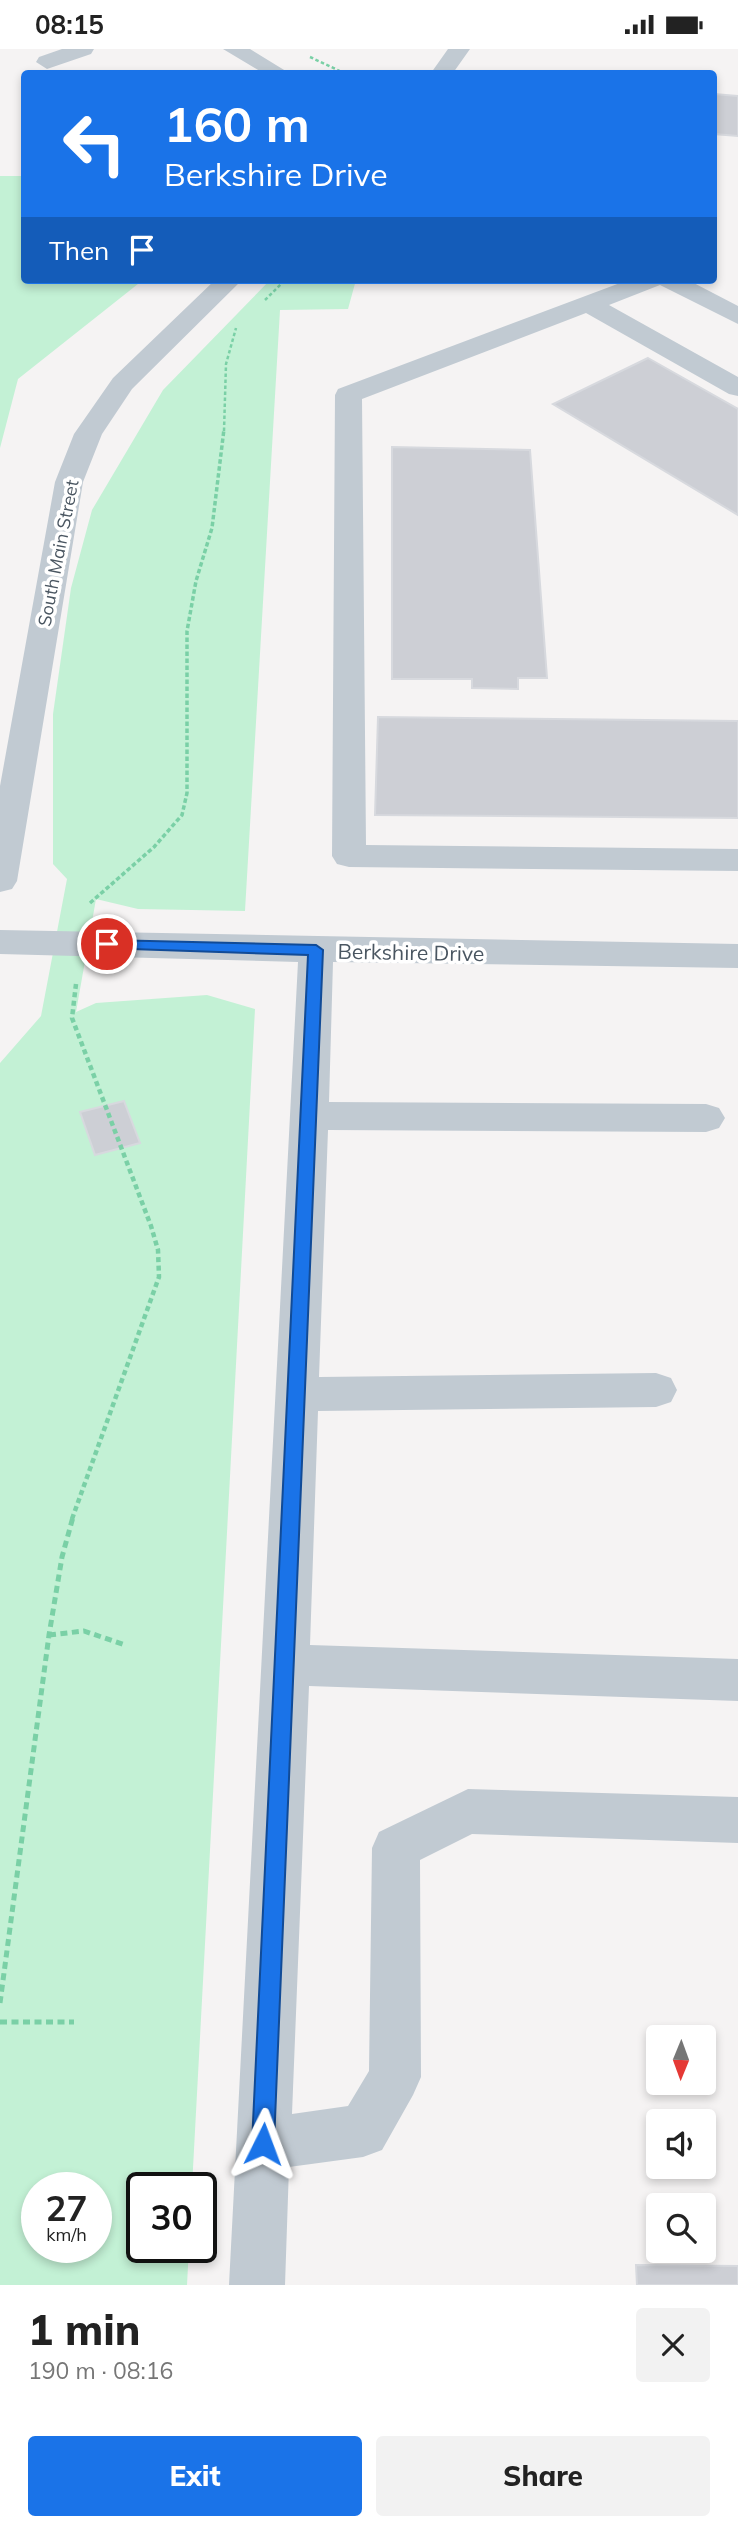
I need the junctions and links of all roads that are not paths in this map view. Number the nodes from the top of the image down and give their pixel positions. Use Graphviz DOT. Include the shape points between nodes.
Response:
graph roads {
  1 [pos="83,49"];
  2 [pos="234,49"];
  3 [pos="460,49"];
  4 [pos="47,62"];
  5 [pos="272,70"];
  6 [pos="444,70"];
  7 [pos="225,284"];
  8 [pos="640,284"];
  9 [pos="677,284"];
  10 [pos="588,304"];
  11 [pos="738,316"];
  12 [pos="738,388"];
  13 [pos="738,860"];
  14 [pos="0,881"];
  15 [pos="0,942"];
  16 [pos="316,950"];
  17 [pos="738,956"];
  18 [pos="309,1116"];
  19 [pos="706,1118"];
  20 [pos="656,1390"];
  21 [pos="298,1394"];
  22 [pos="287,1665"];
  23 [pos="738,1679"];
  24 [pos="738,1819"];
  25 [pos="263,2144"];
  26 [pos="257,2285"];
  1 -- 4 [label="street"];
  2 -- 5 [label="street"];
  3 -- 6 [label="street"];
  7 -- 14 [label="street, South Main Street" via="122,384 88,434 69,482"];
  8 -- 10 [label="street"];
  9 -- 11 [label="street"];
  10 -- 12 [label="street"];
  10 -- 13 [label="street" via="348,395 349,856"];
  15 -- 16 [label="street, Berkshire Drive"];
  16 -- 17 [label="street, Berkshire Drive"];
  16 -- 18 [label="street"];
  18 -- 19 [label="street"];
  18 -- 21 [label="street"];
  20 -- 21 [label="street"];
  21 -- 22 [label="street"];
  22 -- 23 [label="street"];
  22 -- 25 [label="street"];
  24 -- 25 [label="street" via="468,1811 396,1848 395,2077 363,2131"];
  25 -- 26 [label="street"];
}
